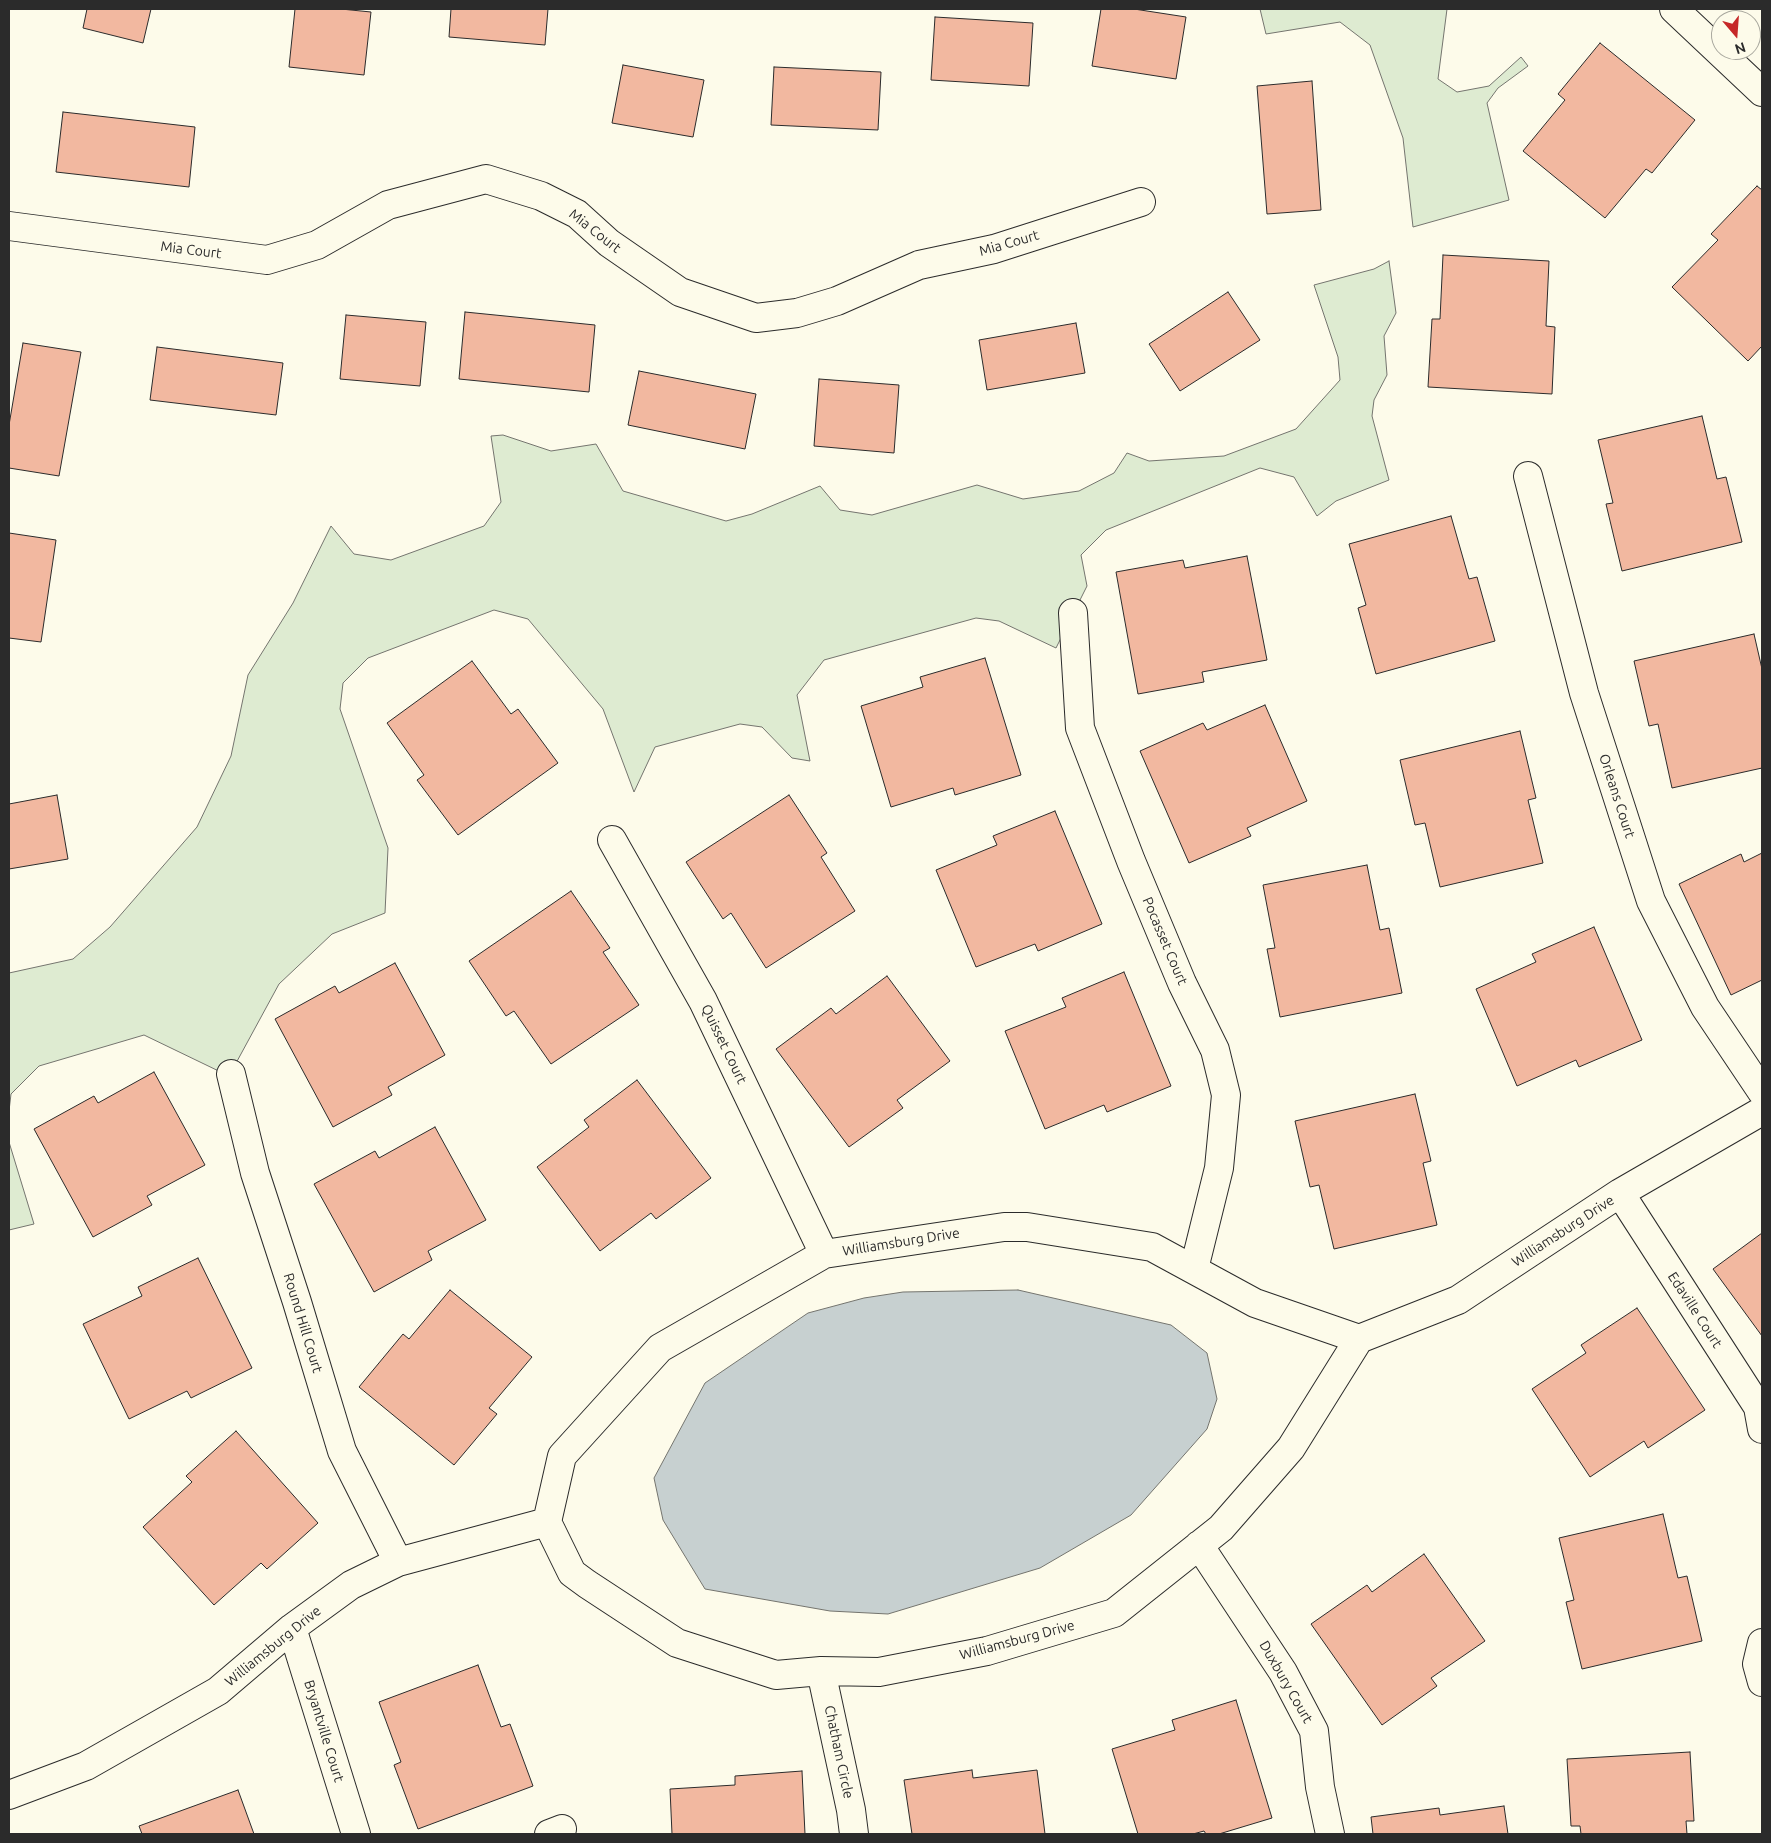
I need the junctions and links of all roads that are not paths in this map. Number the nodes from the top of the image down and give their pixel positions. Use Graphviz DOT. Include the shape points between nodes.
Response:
graph roads {
  1 [pos="1674,9"];
  2 [pos="1762,92"];
  3 [pos="1141,202"];
  4 [pos="9,226"];
  5 [pos="1528,476"];
  6 [pos="1073,613"];
  7 [pos="612,840"];
  8 [pos="231,1074"];
  9 [pos="1762,1092"];
  10 [pos="1762,1111"];
  11 [pos="1620,1194"];
  12 [pos="824,1254"];
  13 [pos="1194,1269"];
  14 [pos="1359,1339"];
  15 [pos="1762,1429"];
  16 [pos="547,1522"];
  17 [pos="1199,1545"];
  18 [pos="398,1562"];
  19 [pos="292,1628"];
  20 [pos="1762,1643"];
  21 [pos="821,1671"];
  22 [pos="1762,1682"];
  23 [pos="9,1795"];
  24 [pos="356,1834"];
  25 [pos="854,1834"];
  26 [pos="1330,1834"];
  1 -- 2 [label="street"];
  3 -- 4 [label="street, Mia Court" via="994,249 919,265 837,301 797,313 756,318 680,292 610,243 577,214 541,196 486,179 388,205 317,245 267,260"];
  5 -- 9 [label="street, Orleans Court" via="1584,693 1651,901 1705,1007"];
  6 -- 13 [label="street, Pocasset Court" via="1080,728 1182,983 1216,1050 1226,1095 1219,1168"];
  7 -- 12 [label="street, Quisset Court" via="704,1001"];
  8 -- 18 [label="street, Round Hill Court" via="255,1173 342,1451"];
  10 -- 11 [label="street, Williamsburg Drive"];
  11 -- 14 [label="street, Williamsburg Drive" via="1458,1300"];
  11 -- 15 [label="street, Edaville Court" via="1758,1407"];
  12 -- 13 [label="street, Williamsburg Drive" via="1004,1227 1027,1227 1152,1247"];
  12 -- 16 [label="street, Williamsburg Drive" via="660,1348 562,1456"];
  13 -- 14 [label="street, Williamsburg Drive" via="1255,1302"];
  14 -- 17 [label="street, Williamsburg Drive" via="1291,1448 1221,1528"];
  16 -- 18 [label="street, Williamsburg Drive"];
  16 -- 21 [label="street, Williamsburg Drive" via="572,1573 677,1643 776,1675"];
  17 -- 21 [label="street, Williamsburg Drive" via="1114,1613 987,1651 879,1672"];
  17 -- 26 [label="street, Duxbury Court" via="1283,1672 1314,1731 1320,1786"];
  18 -- 19 [label="street, Williamsburg Drive" via="351,1585"];
  19 -- 23 [label="street, Williamsburg Drive" via="218,1691 86,1766"];
  19 -- 24 [label="street, Bryantville Court"];
  20 -- 22 [label="street" via="1757,1664"];
  21 -- 25 [label="street, Chatham Circle"];
}
